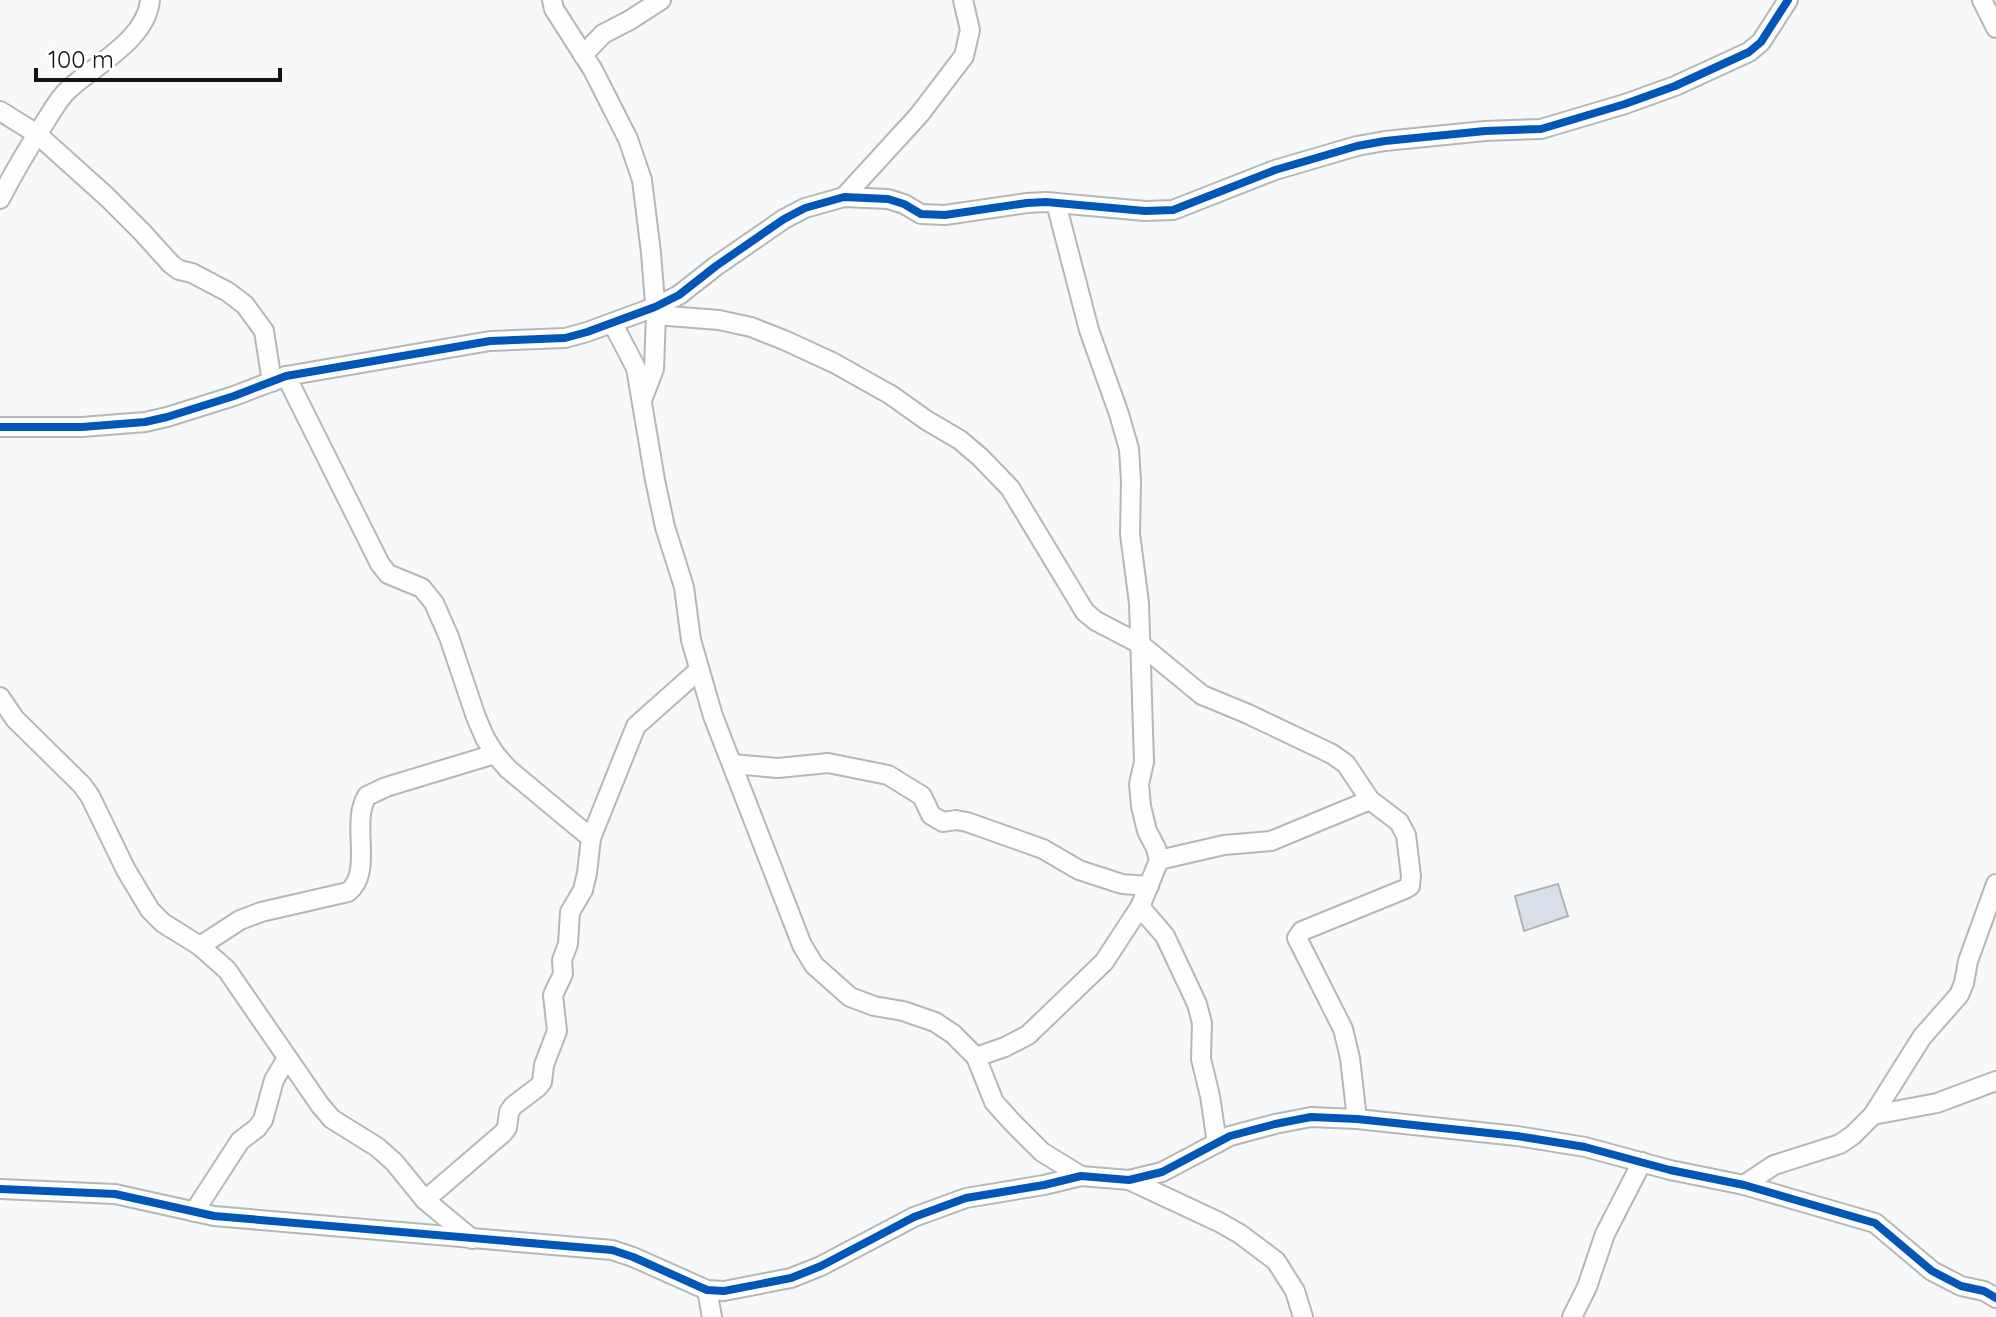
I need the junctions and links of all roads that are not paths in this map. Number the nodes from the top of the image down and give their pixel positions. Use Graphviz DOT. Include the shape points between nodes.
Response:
graph roads {
  1 [pos="150,0"];
  2 [pos="552,0"];
  3 [pos="661,0"];
  4 [pos="963,0"];
  5 [pos="1788,0"];
  6 [pos="1982,0"];
  7 [pos="1996,28"];
  8 [pos="583,55"];
  9 [pos="0,111"];
  10 [pos="37,134"];
  11 [pos="844,197"];
  12 [pos="0,199"];
  13 [pos="1056,203"];
  14 [pos="655,311"];
  15 [pos="613,324"];
  16 [pos="279,379"];
  17 [pos="642,401"];
  18 [pos="0,427"];
  19 [pos="1140,644"];
  20 [pos="699,670"];
  21 [pos="0,697"];
  22 [pos="495,754"];
  23 [pos="732,764"];
  24 [pos="1370,800"];
  25 [pos="591,838"];
  26 [pos="1159,860"];
  27 [pos="1996,884"];
  28 [pos="1149,886"];
  29 [pos="1140,907"];
  30 [pos="200,946"];
  31 [pos="976,1057"];
  32 [pos="287,1058"];
  33 [pos="1996,1081"];
  34 [pos="1873,1115"];
  35 [pos="1357,1119"];
  36 [pos="1217,1143"];
  37 [pos="1642,1162"];
  38 [pos="1081,1176"];
  39 [pos="1129,1180"];
  40 [pos="1744,1185"];
  41 [pos="0,1189"];
  42 [pos="425,1200"];
  43 [pos="194,1212"];
  44 [pos="472,1239"];
  45 [pos="707,1290"];
  46 [pos="1996,1298"];
  47 [pos="712,1317"];
  48 [pos="1303,1317"];
  49 [pos="1572,1317"];
  1 -- 10 [label="street" via="150,10 133,36 68,90"];
  2 -- 8 [label="street"];
  3 -- 8 [label="street" via="603,34"];
  4 -- 11 [label="street" via="970,30 964,56"];
  5 -- 13 [label="street" via="1749,52 1675,86 1568,123 1357,146 1275,170 1173,210"];
  6 -- 7 [label="street"];
  8 -- 14 [label="street" via="628,139 642,180"];
  9 -- 10 [label="street"];
  10 -- 12 [label="street"];
  10 -- 16 [label="street" via="171,264 245,305 264,331"];
  11 -- 13 [label="street" via="888,199 921,214 945,215"];
  11 -- 14 [label="street" via="784,219"];
  13 -- 19 [label="street" via="1089,330 1129,449"];
  14 -- 15 [label="street"];
  14 -- 17 [label="street" via="654,369"];
  14 -- 19 [label="street" via="751,327 784,340 891,395 960,440 1024,507 1085,612"];
  15 -- 16 [label="street" via="565,338 490,341"];
  15 -- 17 [label="street" via="636,368"];
  16 -- 18 [label="street" via="145,422"];
  16 -- 22 [label="street" via="380,564 388,574 422,588 434,603"];
  17 -- 20 [label="street"];
  19 -- 24 [label="street" via="1202,695 1332,754 1346,764"];
  19 -- 26 [label="street" via="1144,762 1139,784 1147,831"];
  20 -- 23 [label="street"];
  20 -- 25 [label="street" via="636,726"];
  21 -- 30 [label="street" via="90,796 150,910"];
  22 -- 25 [label="street"];
  22 -- 30 [label="street" via="367,796 360,814 359,872 348,892 261,912"];
  23 -- 28 [label="street" via="778,768 828,763 888,775 922,796 931,815 943,822 967,822 1043,849 1079,870 1122,884"];
  23 -- 31 [label="street" via="814,965 850,997 935,1022"];
  24 -- 26 [label="street" via="1271,841"];
  24 -- 35 [label="street" via="1399,822 1406,835 1410,886 1302,931 1297,938 1343,1029"];
  25 -- 42 [label="street" via="583,890 570,912 563,974 553,995 557,1031 542,1082 513,1106 503,1133"];
  26 -- 28 [label="street"];
  27 -- 34 [label="street" via="1959,995 1922,1037"];
  28 -- 29 [label="street"];
  29 -- 31 [label="street" via="1104,962 1028,1035"];
  29 -- 36 [label="street" via="1165,936 1197,1004"];
  30 -- 32 [label="street" via="227,970"];
  31 -- 38 [label="street" via="994,1102 1042,1152"];
  32 -- 42 [label="street" via="332,1119 377,1147"];
  32 -- 43 [label="street" via="274,1080 263,1120 240,1141"];
  33 -- 34 [label="street" via="1937,1103"];
  34 -- 40 [label="street" via="1840,1144 1774,1165"];
  35 -- 36 [label="street" via="1311,1117"];
  35 -- 37 [label="street" via="1517,1136"];
  36 -- 39 [label="street" via="1162,1172"];
  37 -- 40 [label="street"];
  37 -- 49 [label="street" via="1605,1234"];
  38 -- 39 [label="street"];
  38 -- 45 [label="street" via="966,1198 914,1217 791,1278"];
  39 -- 48 [label="street" via="1219,1222 1276,1261 1295,1291"];
  40 -- 46 [label="street" via="1875,1223 1932,1271"];
  41 -- 43 [label="street" via="115,1194"];
  42 -- 44 [label="street"];
  43 -- 44 [label="street"];
  44 -- 45 [label="street" via="612,1250"];
  45 -- 47 [label="street"];
}
